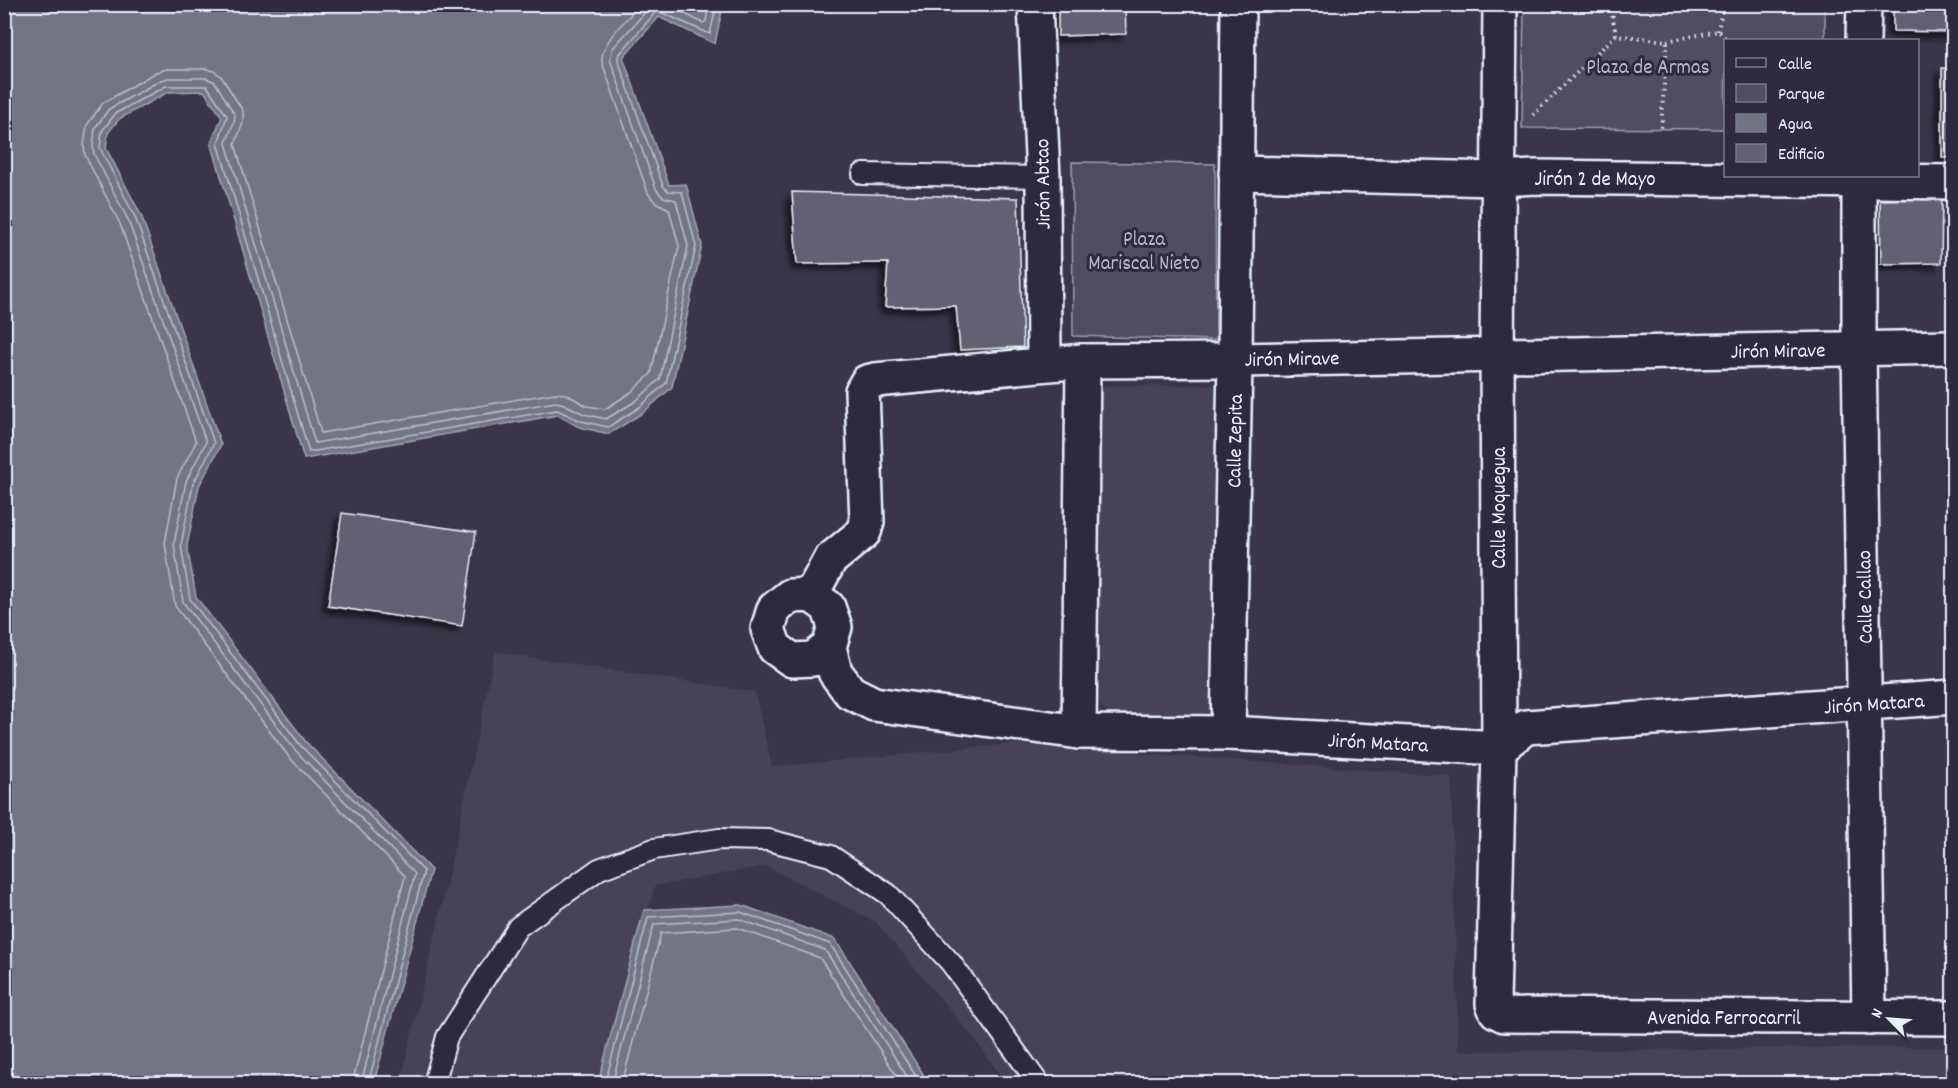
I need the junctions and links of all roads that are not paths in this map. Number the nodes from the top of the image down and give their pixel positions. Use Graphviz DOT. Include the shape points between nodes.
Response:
graph roads {
  1 [pos="1035,4"];
  2 [pos="1238,4"];
  3 [pos="1500,4"];
  4 [pos="1864,4"];
  5 [pos="1863,39"];
  6 [pos="863,174"];
  7 [pos="1236,174"];
  8 [pos="1043,177"];
  9 [pos="1859,178"];
  10 [pos="1498,179"];
  11 [pos="1953,182"];
  12 [pos="1953,347"];
  13 [pos="1860,348"];
  14 [pos="1497,354"];
  15 [pos="1235,360"];
  16 [pos="1083,361"];
  17 [pos="1044,364"];
  18 [pos="811,595"];
  19 [pos="829,646"];
  20 [pos="1953,698"];
  21 [pos="1866,703"];
  22 [pos="1079,732"];
  23 [pos="1228,733"];
  24 [pos="1499,748"];
  25 [pos="1496,1011"];
  26 [pos="1869,1018"];
  27 [pos="1953,1018"];
  28 [pos="434,1083"];
  29 [pos="1039,1083"];
  1 -- 8 [label="street, Jirón Abtao"];
  2 -- 7 [label="street, Calle Zepita"];
  3 -- 10 [label="street, Calle Moquegua"];
  4 -- 5 [label="street"];
  6 -- 8 [label="lane"];
  7 -- 10 [label="street, Jirón 2 de Mayo"];
  7 -- 15 [label="street, Calle Zepita"];
  8 -- 17 [label="street, Jirón Abtao"];
  9 -- 10 [label="street, Jirón 2 de Mayo"];
  9 -- 11 [label="street, Jirón 2 de Mayo"];
  9 -- 13 [label="street, Calle Callao"];
  10 -- 14 [label="street, Calle Moquegua"];
  12 -- 13 [label="street, Jirón Mirave"];
  13 -- 14 [label="street, Jirón Mirave"];
  13 -- 21 [label="street, Calle Callao"];
  14 -- 15 [label="street, Jirón Mirave"];
  14 -- 24 [label="street, Calle Moquegua"];
  15 -- 16 [label="street, Jirón Mirave"];
  15 -- 23 [label="street, Calle Zepita"];
  16 -- 17 [label="street, Jirón Mirave"];
  16 -- 22 [label="street"];
  17 -- 18 [label="street, Jirón Mirave" via="867,382 862,391 867,522 864,532 830,560"];
  18 -- 19 [label="street" via="828,607 835,627"];
  18 -- 19 [label="street" via="790,596 774,609 768,629 775,648 792,660 813,659"];
  19 -- 22 [label="street, Jirón Matara" via="835,672 849,692 874,705"];
  20 -- 21 [label="street, Jirón Matara"];
  21 -- 24 [label="street, Jirón Matara" via="1526,727"];
  21 -- 26 [label="street, Calle Callao"];
  22 -- 23 [label="street, Jirón Matara"];
  23 -- 24 [label="street, Jirón Matara"];
  24 -- 25 [label="street, Calle Moquegua" via="1492,1004"];
  25 -- 26 [label="street, Avenida Ferrocarril" via="1504,1016"];
  26 -- 27 [label="street, Avenida Ferrocarril"];
  28 -- 29 [label="lane" via="447,1037 518,927 599,869 654,849 719,839 768,840 831,856 888,894 951,963"];
}
